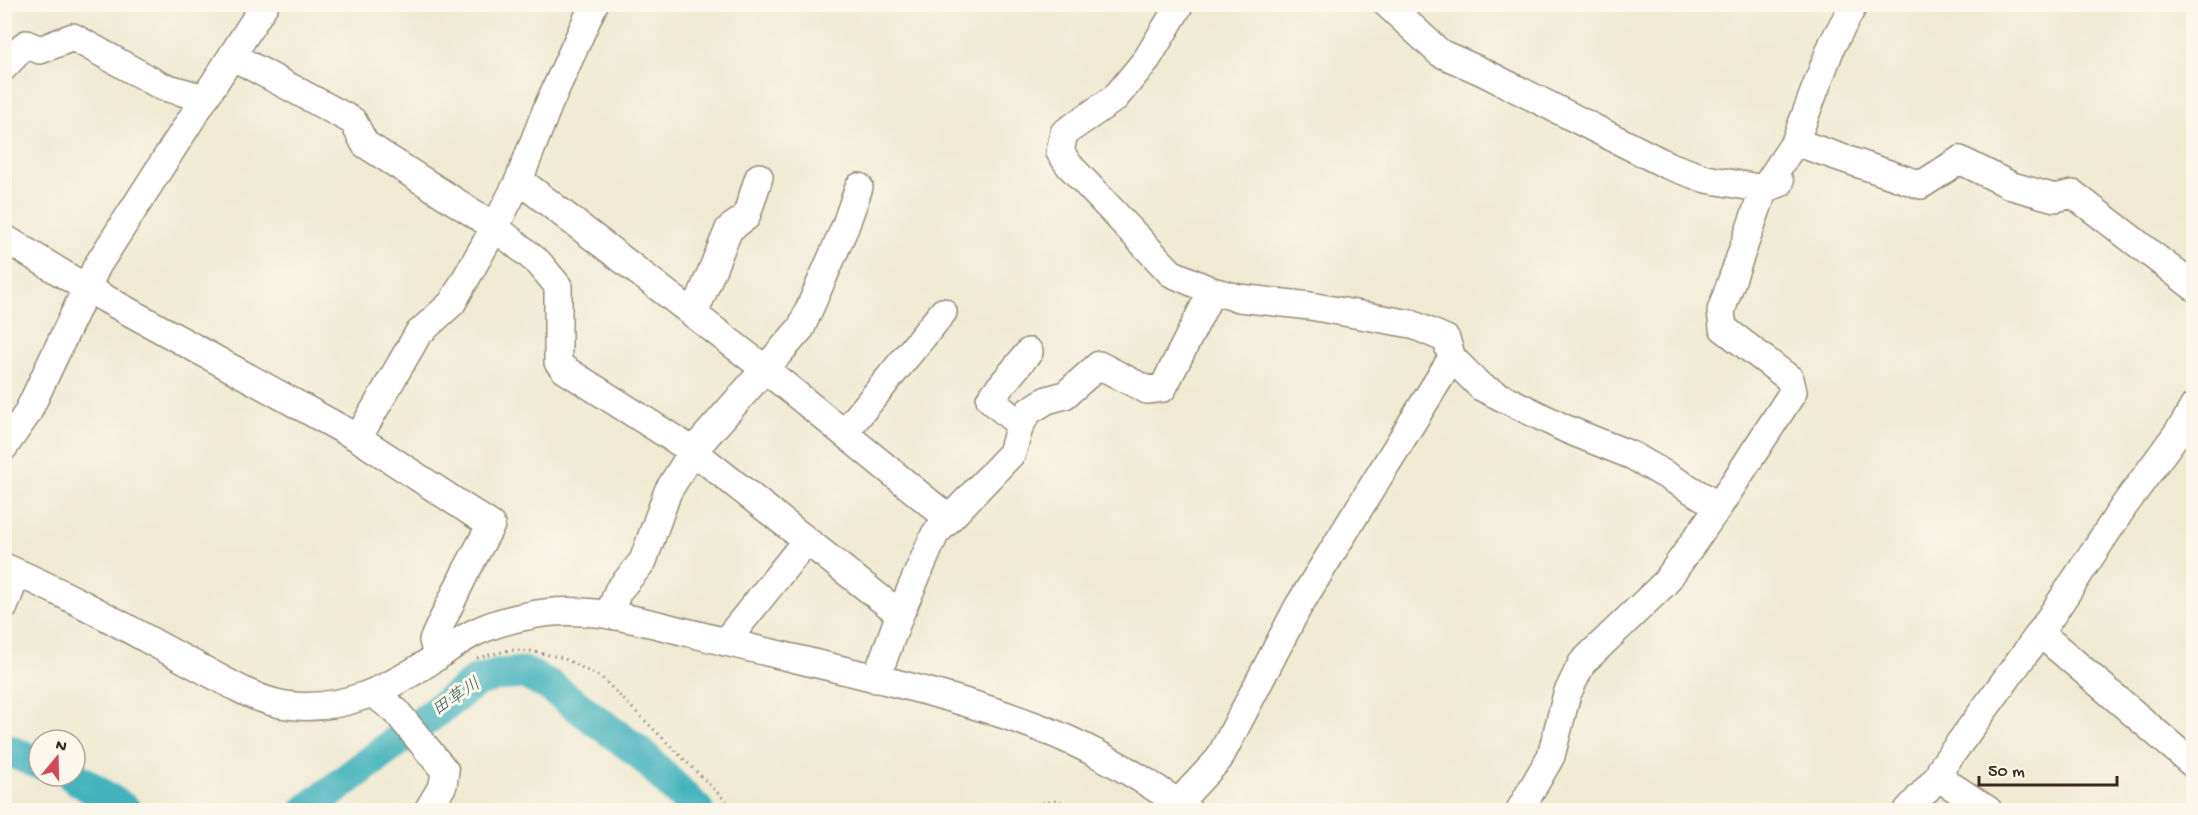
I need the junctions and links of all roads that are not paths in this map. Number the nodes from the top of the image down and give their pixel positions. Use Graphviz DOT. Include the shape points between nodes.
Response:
graph roads {
  1 [pos="265,4"];
  2 [pos="594,4"];
  3 [pos="1180,4"];
  4 [pos="1386,4"];
  5 [pos="1854,4"];
  6 [pos="231,57"];
  7 [pos="4,67"];
  8 [pos="201,102"];
  9 [pos="1802,144"];
  10 [pos="759,177"];
  11 [pos="519,180"];
  12 [pos="859,187"];
  13 [pos="1764,189"];
  14 [pos="495,227"];
  15 [pos="4,238"];
  16 [pos="2193,287"];
  17 [pos="86,288"];
  18 [pos="1212,291"];
  19 [pos="944,312"];
  20 [pos="694,314"];
  21 [pos="1029,352"];
  22 [pos="1452,358"];
  23 [pos="765,369"];
  24 [pos="2190,420"];
  25 [pos="1020,425"];
  26 [pos="844,433"];
  27 [pos="358,438"];
  28 [pos="4,447"];
  29 [pos="693,451"];
  30 [pos="1719,506"];
  31 [pos="948,518"];
  32 [pos="807,541"];
  33 [pos="11,570"];
  34 [pos="4,607"];
  35 [pos="900,614"];
  36 [pos="609,615"];
  37 [pos="2040,633"];
  38 [pos="725,642"];
  39 [pos="436,657"];
  40 [pos="876,679"];
  41 [pos="374,694"];
  42 [pos="2193,765"];
  43 [pos="1938,777"];
  44 [pos="1183,807"];
  45 [pos="428,810"];
  46 [pos="1520,810"];
  47 [pos="1908,810"];
  48 [pos="1988,810"];
  1 -- 6 [label="street"];
  2 -- 11 [label="street"];
  3 -- 18 [label="street" via="1147,59 1115,98 1064,134 1060,152 1171,273"];
  4 -- 13 [label="street" via="1440,53 1667,165 1706,179"];
  5 -- 9 [label="street" via="1832,45"];
  6 -- 8 [label="street"];
  6 -- 14 [label="street" via="353,121 365,144"];
  7 -- 8 [label="street" via="26,44 40,50 73,37 161,86 193,95"];
  8 -- 17 [label="street"];
  9 -- 13 [label="street"];
  9 -- 16 [label="street" via="1921,185 1960,160 2012,186 2055,198 2073,194"];
  10 -- 20 [label="street" via="746,217 729,229"];
  11 -- 14 [label="street"];
  11 -- 20 [label="street"];
  12 -- 23 [label="street" via="801,328"];
  13 -- 30 [label="street" via="1721,311 1723,328 1790,379 1793,392"];
  14 -- 27 [label="street" via="452,303 418,334"];
  14 -- 29 [label="street" via="538,262 558,286 558,362 564,369"];
  15 -- 17 [label="street"];
  17 -- 27 [label="street"];
  17 -- 28 [label="street" via="27,414"];
  18 -- 22 [label="street" via="1412,324 1446,339"];
  18 -- 25 [label="street" via="1163,388 1147,390 1099,365 1065,395 1029,411"];
  19 -- 26 [label="street"];
  20 -- 23 [label="street"];
  21 -- 25 [label="street" via="990,399"];
  22 -- 30 [label="street" via="1481,387 1566,429 1633,456"];
  22 -- 44 [label="street" via="1298,607 1219,759"];
  23 -- 26 [label="street"];
  23 -- 29 [label="street"];
  24 -- 37 [label="street" via="2124,506"];
  25 -- 31 [label="street" via="1012,453"];
  26 -- 31 [label="street"];
  27 -- 39 [label="street" via="491,525 434,640"];
  29 -- 32 [label="street"];
  29 -- 36 [label="street" via="668,491 643,561 618,591"];
  30 -- 46 [label="street" via="1665,583 1582,663 1568,694 1551,756"];
  31 -- 35 [label="street" via="935,534"];
  32 -- 35 [label="street"];
  32 -- 38 [label="street"];
  33 -- 34 [label="street"];
  33 -- 41 [label="street" via="246,692 274,702 319,707"];
  35 -- 40 [label="street"];
  36 -- 38 [label="street"];
  36 -- 39 [label="street" via="565,610 525,616 478,631"];
  37 -- 42 [label="street"];
  37 -- 43 [label="street"];
  38 -- 40 [label="street"];
  39 -- 41 [label="street"];
  40 -- 44 [label="street" via="1044,730 1105,759"];
  41 -- 45 [label="street" via="396,711 445,771 443,784"];
  43 -- 47 [label="street"];
  43 -- 48 [label="street"];
}
